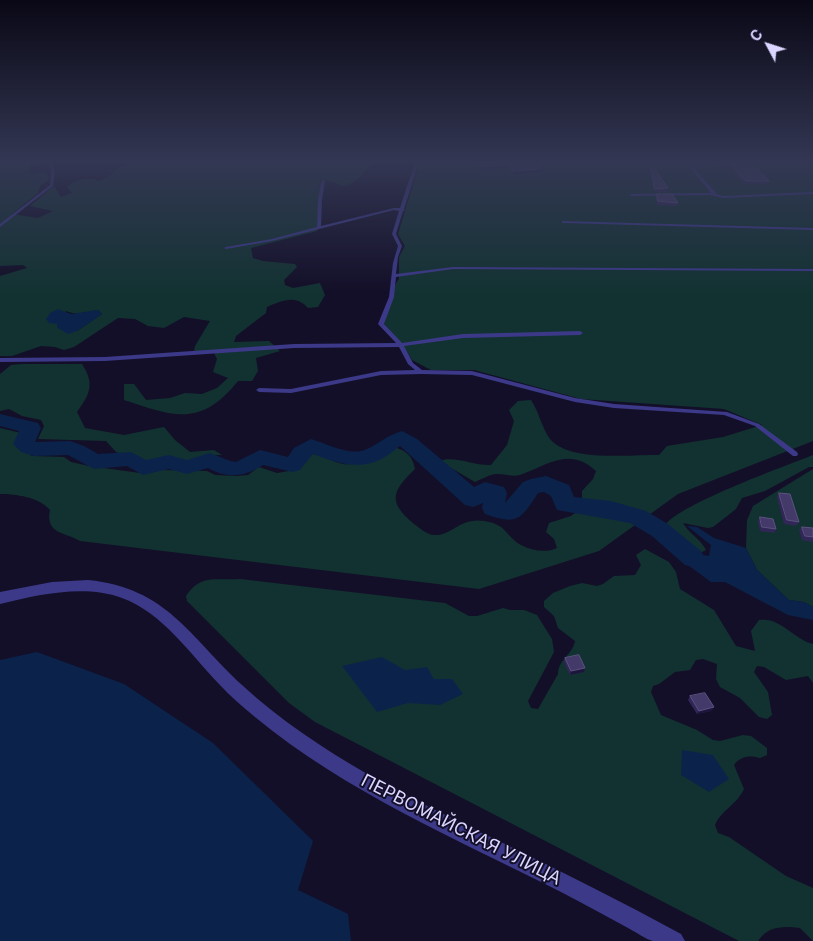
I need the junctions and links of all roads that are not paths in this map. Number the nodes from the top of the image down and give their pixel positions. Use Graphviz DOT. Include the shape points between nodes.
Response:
graph roads {
  1 [pos="25,206"];
  2 [pos="320,206"];
  3 [pos="404,206"];
  4 [pos="403,210"];
  5 [pos="564,222"];
  6 [pos="0,226"];
  7 [pos="319,228"];
  8 [pos="813,229"];
  9 [pos="226,248"];
  10 [pos="813,270"];
  11 [pos="396,276"];
  12 [pos="580,333"];
  13 [pos="401,345"];
  14 [pos="0,360"];
  15 [pos="421,372"];
  16 [pos="259,390"];
  17 [pos="795,454"];
  18 [pos="0,598"];
  19 [pos="674,941"];
  1 -- 6 [label="lane"];
  2 -- 7 [label="lane"];
  3 -- 4 [label="lane"];
  4 -- 7 [label="lane" via="394,209"];
  4 -- 11 [label="lane" via="394,234 400,246 396,256"];
  5 -- 8 [label="lane"];
  7 -- 9 [label="lane"];
  10 -- 11 [label="lane" via="453,268"];
  11 -- 13 [label="lane" via="381,324"];
  12 -- 13 [label="lane" via="462,336"];
  13 -- 14 [label="lane" via="294,346 105,359"];
  13 -- 15 [label="lane" via="411,364"];
  15 -- 16 [label="lane" via="381,373 291,392"];
  15 -- 17 [label="lane" via="472,373 575,400 614,406 725,413 757,426"];
  18 -- 19 [label="street, ПЕРВОМАЙСКАЯ УЛИЦА" via="70,586 119,591 139,599 172,625 237,690 312,749 351,774"];
}
